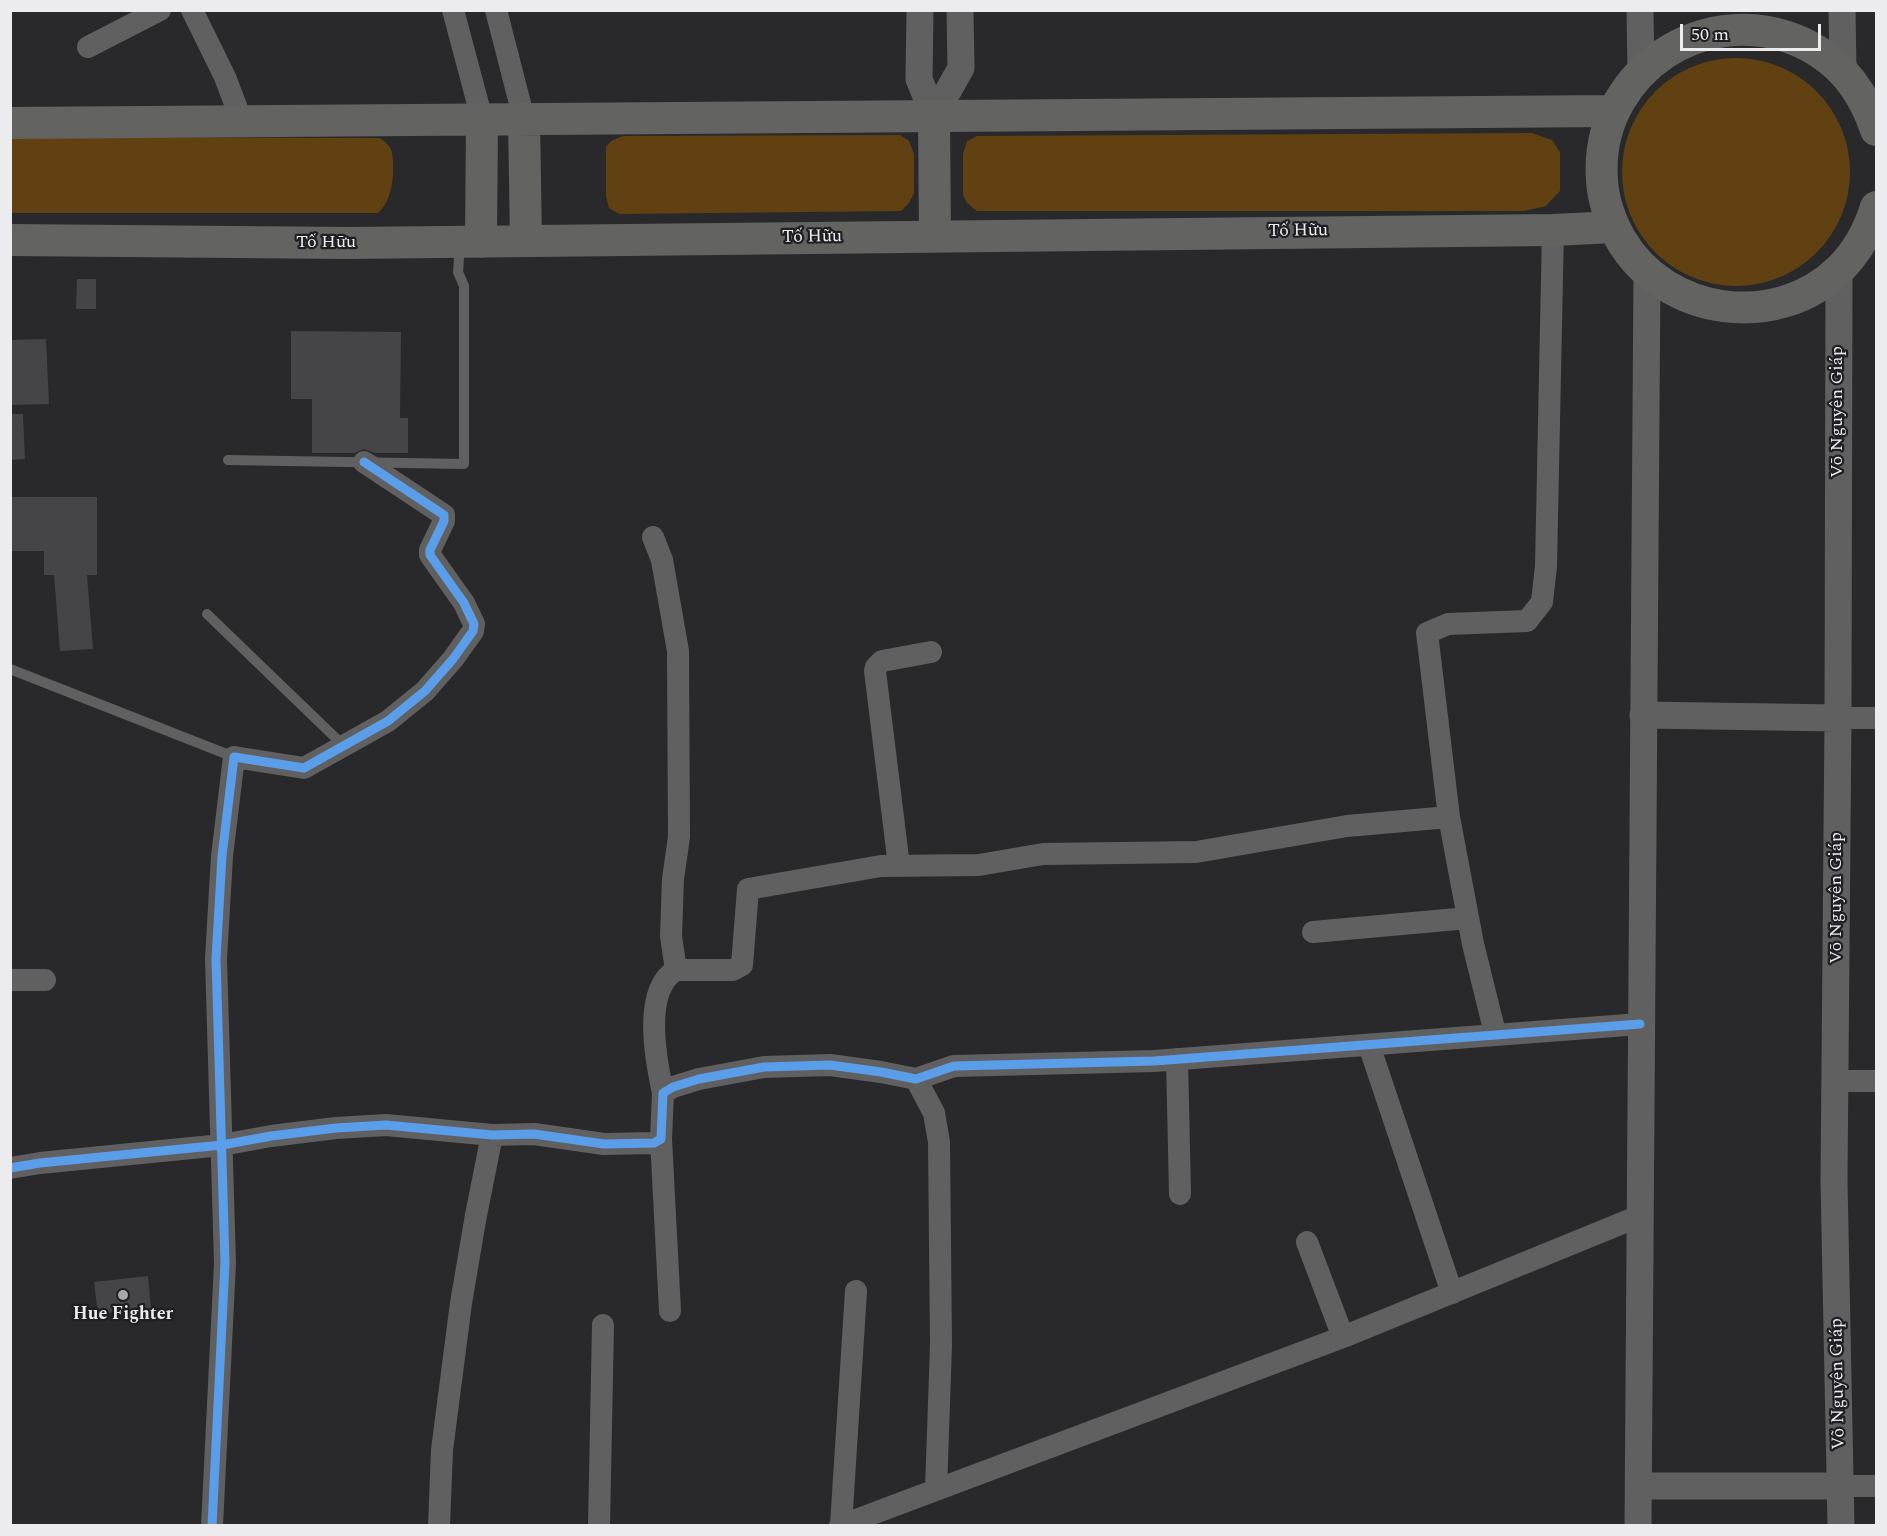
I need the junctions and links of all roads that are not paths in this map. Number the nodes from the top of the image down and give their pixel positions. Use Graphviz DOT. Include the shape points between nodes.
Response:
graph roads {
  1 [pos="160,10"];
  2 [pos="192,10"];
  3 [pos="453,10"];
  4 [pos="495,10"];
  5 [pos="920,10"];
  6 [pos="960,10"];
  7 [pos="1640,10"];
  8 [pos="1842,10"];
  9 [pos="88,47"];
  10 [pos="1641,72"];
  11 [pos="1842,72"];
  12 [pos="1614,111"];
  13 [pos="934,116"];
  14 [pos="1874,118"];
  15 [pos="482,119"];
  16 [pos="524,119"];
  17 [pos="242,122"];
  18 [pos="10,123"];
  19 [pos="1875,218"];
  20 [pos="1614,227"];
  21 [pos="1553,230"];
  22 [pos="935,236"];
  23 [pos="10,240"];
  24 [pos="526,241"];
  25 [pos="470,242"];
  26 [pos="1839,270"];
  27 [pos="1647,272"];
  28 [pos="228,460"];
  29 [pos="364,462"];
  30 [pos="653,537"];
  31 [pos="207,614"];
  32 [pos="931,652"];
  33 [pos="10,669"];
  34 [pos="1643,715"];
  35 [pos="1838,718"];
  36 [pos="1876,718"];
  37 [pos="344,746"];
  38 [pos="234,757"];
  39 [pos="1449,817"];
  40 [pos="899,866"];
  41 [pos="1468,918"];
  42 [pos="1313,932"];
  43 [pos="676,970"];
  44 [pos="10,980"];
  45 [pos="45,980"];
  46 [pos="1640,1024"];
  47 [pos="1495,1033"];
  48 [pos="1369,1045"];
  49 [pos="1177,1059"];
  50 [pos="916,1079"];
  51 [pos="1835,1081"];
  52 [pos="1876,1081"];
  53 [pos="663,1093"];
  54 [pos="492,1135"];
  55 [pos="661,1139"];
  56 [pos="222,1145"];
  57 [pos="10,1168"];
  58 [pos="1180,1194"];
  59 [pos="1642,1215"];
  60 [pos="1307,1242"];
  61 [pos="855,1291"];
  62 [pos="1452,1293"];
  63 [pos="669,1311"];
  64 [pos="603,1325"];
  65 [pos="1343,1337"];
  66 [pos="1639,1486"];
  67 [pos="1841,1486"];
  68 [pos="1876,1486"];
  69 [pos="936,1490"];
  70 [pos="840,1525"];
  71 [pos="212,1526"];
  72 [pos="439,1526"];
  73 [pos="599,1526"];
  74 [pos="1638,1526"];
  75 [pos="1841,1526"];
  1 -- 9 [label="street"];
  2 -- 17 [label="street"];
  3 -- 15 [label="street"];
  4 -- 16 [label="street"];
  5 -- 13 [label="street" via="920,79"];
  6 -- 13 [label="street" via="961,68"];
  7 -- 10 [label="street"];
  8 -- 11 [label="street"];
  10 -- 11 [label="main road" via="1687,40 1742,29 1796,40 1821,53"];
  10 -- 12 [label="main road"];
  11 -- 14 [label="main road"];
  12 -- 13 [label="main road"];
  12 -- 20 [label="main road" via="1602,157 1602,181"];
  13 -- 16 [label="main road"];
  13 -- 22 [label="main road"];
  15 -- 16 [label="main road"];
  15 -- 17 [label="main road"];
  15 -- 25 [label="main road"];
  16 -- 24 [label="main road"];
  17 -- 18 [label="main road"];
  19 -- 26 [label="main road"];
  20 -- 21 [label="main road, Tố Hữu"];
  20 -- 27 [label="main road"];
  21 -- 22 [label="main road, Tố Hữu"];
  21 -- 39 [label="street" via="1542,602 1527,621 1448,624 1427,633"];
  22 -- 24 [label="main road, Tố Hữu"];
  23 -- 25 [label="main road, Tố Hữu"];
  24 -- 25 [label="main road, Tố Hữu"];
  25 -- 29 [label="lane" via="458,272 464,286 464,464"];
  26 -- 27 [label="main road" via="1794,298 1769,306 1743,308 1691,299"];
  26 -- 35 [label="street, Võ Nguyên Giáp"];
  27 -- 34 [label="street"];
  28 -- 29 [label="lane"];
  29 -- 37 [label="street" via="444,515 430,555 474,624 473,631 425,691 388,721"];
  30 -- 43 [label="street" via="662,560 678,651 680,837 671,936"];
  31 -- 37 [label="lane"];
  32 -- 40 [label="street" via="882,661 875,671"];
  33 -- 38 [label="lane"];
  34 -- 35 [label="street"];
  34 -- 46 [label="street"];
  35 -- 36 [label="street"];
  35 -- 51 [label="street, Võ Nguyên Giáp"];
  37 -- 38 [label="street" via="304,768"];
  38 -- 56 [label="street" via="222,856 216,959"];
  39 -- 40 [label="street" via="1347,826 1196,852 1043,854 979,865"];
  39 -- 41 [label="street"];
  40 -- 43 [label="street" via="748,889 742,965 733,970"];
  41 -- 42 [label="street"];
  41 -- 47 [label="street"];
  43 -- 53 [label="street" via="666,976 657,1003 655,1050"];
  44 -- 45 [label="street"];
  46 -- 47 [label="street"];
  46 -- 59 [label="street"];
  47 -- 48 [label="street"];
  48 -- 49 [label="street"];
  48 -- 62 [label="street"];
  49 -- 50 [label="street" via="954,1066"];
  49 -- 58 [label="street"];
  50 -- 53 [label="street" via="830,1065 764,1067 699,1079"];
  50 -- 69 [label="street" via="934,1113 939,1142 941,1345"];
  51 -- 52 [label="street"];
  51 -- 67 [label="street, Võ Nguyên Giáp"];
  53 -- 55 [label="street"];
  54 -- 55 [label="street" via="534,1134 639,1145"];
  54 -- 56 [label="street" via="386,1125 336,1128"];
  54 -- 72 [label="street" via="461,1303 442,1450"];
  55 -- 63 [label="street"];
  56 -- 57 [label="street"];
  56 -- 71 [label="street" via="225,1263"];
  59 -- 62 [label="street"];
  59 -- 66 [label="street"];
  60 -- 65 [label="street"];
  61 -- 70 [label="street"];
  62 -- 65 [label="street"];
  64 -- 73 [label="street"];
  65 -- 69 [label="street"];
  66 -- 67 [label="street"];
  66 -- 74 [label="street"];
  67 -- 68 [label="street"];
  67 -- 75 [label="street, Võ Nguyên Giáp"];
  69 -- 70 [label="street"];
}
